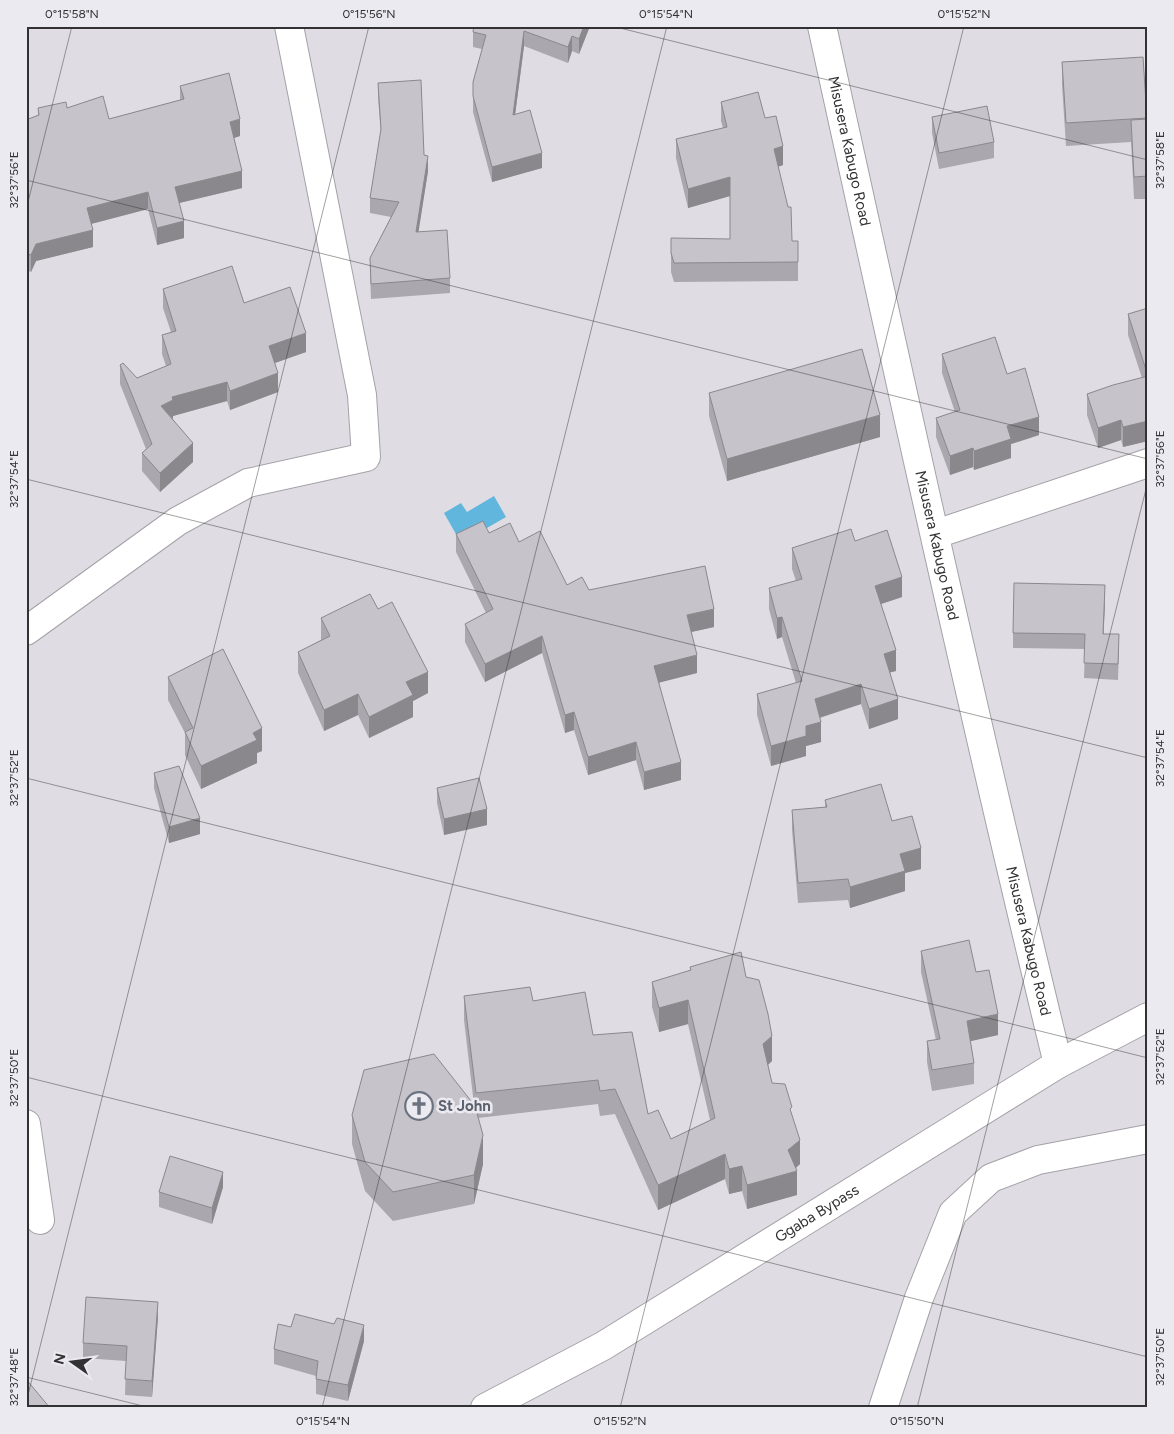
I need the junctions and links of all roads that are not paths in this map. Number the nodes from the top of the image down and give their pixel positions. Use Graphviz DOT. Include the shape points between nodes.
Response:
graph roads {
  1 [pos="289,26"];
  2 [pos="822,26"];
  3 [pos="1148,463"];
  4 [pos="936,534"];
  5 [pos="26,631"];
  6 [pos="1148,1017"];
  7 [pos="1058,1064"];
  8 [pos="26,1124"];
  9 [pos="1148,1139"];
  10 [pos="40,1220"];
  11 [pos="485,1408"];
  12 [pos="883,1408"];
  1 -- 5 [label="street" via="362,395 366,457 248,483 178,521"];
  2 -- 4 [label="street, Misusera Kabugo Road"];
  3 -- 4 [label="street"];
  4 -- 7 [label="street, Misusera Kabugo Road" via="988,774"];
  6 -- 7 [label="street, Ggaba Bypass"];
  7 -- 11 [label="street, Ggaba Bypass" via="603,1346"];
  8 -- 10 [label="street"];
  9 -- 12 [label="street" via="1038,1160 991,1178 953,1213 919,1298"];
}
